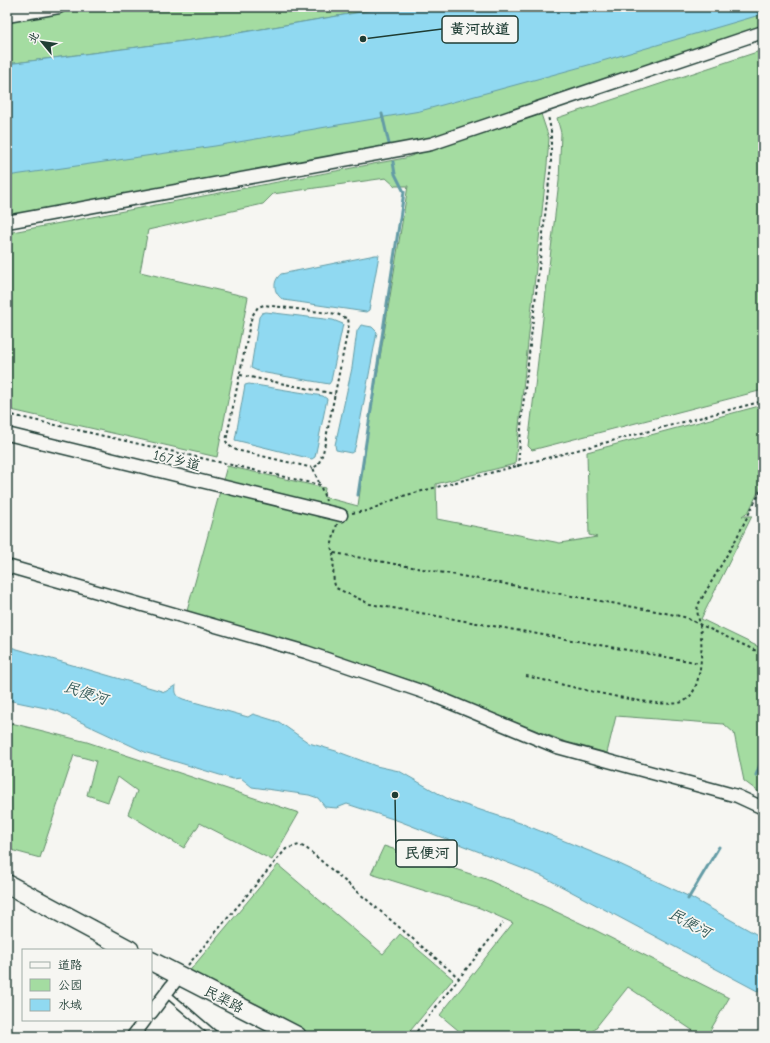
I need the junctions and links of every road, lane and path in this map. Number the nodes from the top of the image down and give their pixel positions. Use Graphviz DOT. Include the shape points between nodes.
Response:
graph roads {
  1 [pos="59,7"];
  2 [pos="7,16"];
  3 [pos="763,32"];
  4 [pos="544,106"];
  5 [pos="7,222"];
  6 [pos="240,375"];
  7 [pos="335,394"];
  8 [pos="763,401"];
  9 [pos="7,414"];
  10 [pos="7,434"];
  11 [pos="518,467"];
  12 [pos="313,468"];
  13 [pos="320,485"];
  14 [pos="763,486"];
  15 [pos="327,512"];
  16 [pos="341,515"];
  17 [pos="334,553"];
  18 [pos="7,566"];
  19 [pos="700,625"];
  20 [pos="763,654"];
  21 [pos="700,663"];
  22 [pos="526,676"];
  23 [pos="763,808"];
  24 [pos="7,884"];
  25 [pos="504,923"];
  26 [pos="128,949"];
  27 [pos="152,962"];
  28 [pos="179,976"];
  29 [pos="459,978"];
  30 [pos="166,993"];
  31 [pos="152,1012"];
  32 [pos="144,1021"];
  33 [pos="133,1036"];
  34 [pos="216,1036"];
  35 [pos="297,1036"];
  36 [pos="413,1036"];
  1 -- 2 [label="street"];
  3 -- 4 [label="street"];
  4 -- 5 [label="street" via="431,144 401,151"];
  4 -- 11 [label="path" via="551,130 551,164"];
  6 -- 7 [label="path"];
  6 -- 7 [label="path" via="252,316 258,307 264,305 343,316 348,319 349,324"];
  6 -- 12 [label="path" via="226,441 228,445 236,450"];
  7 -- 12 [label="path" via="323,453"];
  8 -- 11 [label="path"];
  9 -- 13 [label="path"];
  10 -- 15 [label="street, 167乡道"];
  11 -- 16 [label="path" via="403,496 367,511"];
  12 -- 13 [label="path"];
  13 -- 15 [label="path" via="325,496"];
  14 -- 19 [label="path" via="698,605 696,613"];
  15 -- 16 [label="street, 167乡道"];
  16 -- 17 [label="path" via="333,534 331,546"];
  17 -- 19 [label="path" via="661,612 684,617"];
  17 -- 21 [label="path" via="333,576 336,588 370,604"];
  18 -- 23 [label="street" via="306,652 432,695 557,747 737,796"];
  19 -- 20 [label="path"];
  19 -- 21 [label="path"];
  21 -- 22 [label="path" via="694,691 684,702 674,705 623,698"];
  24 -- 26 [label="street"];
  25 -- 29 [label="path"];
  27 -- 28 [label="street, 民渠路"];
  28 -- 29 [label="path" via="286,849 299,845 306,848"];
  28 -- 30 [label="street"];
  28 -- 35 [label="street, 民渠路"];
  29 -- 36 [label="path"];
  30 -- 31 [label="street"];
  30 -- 34 [label="lane"];
  32 -- 33 [label="street"];
}
